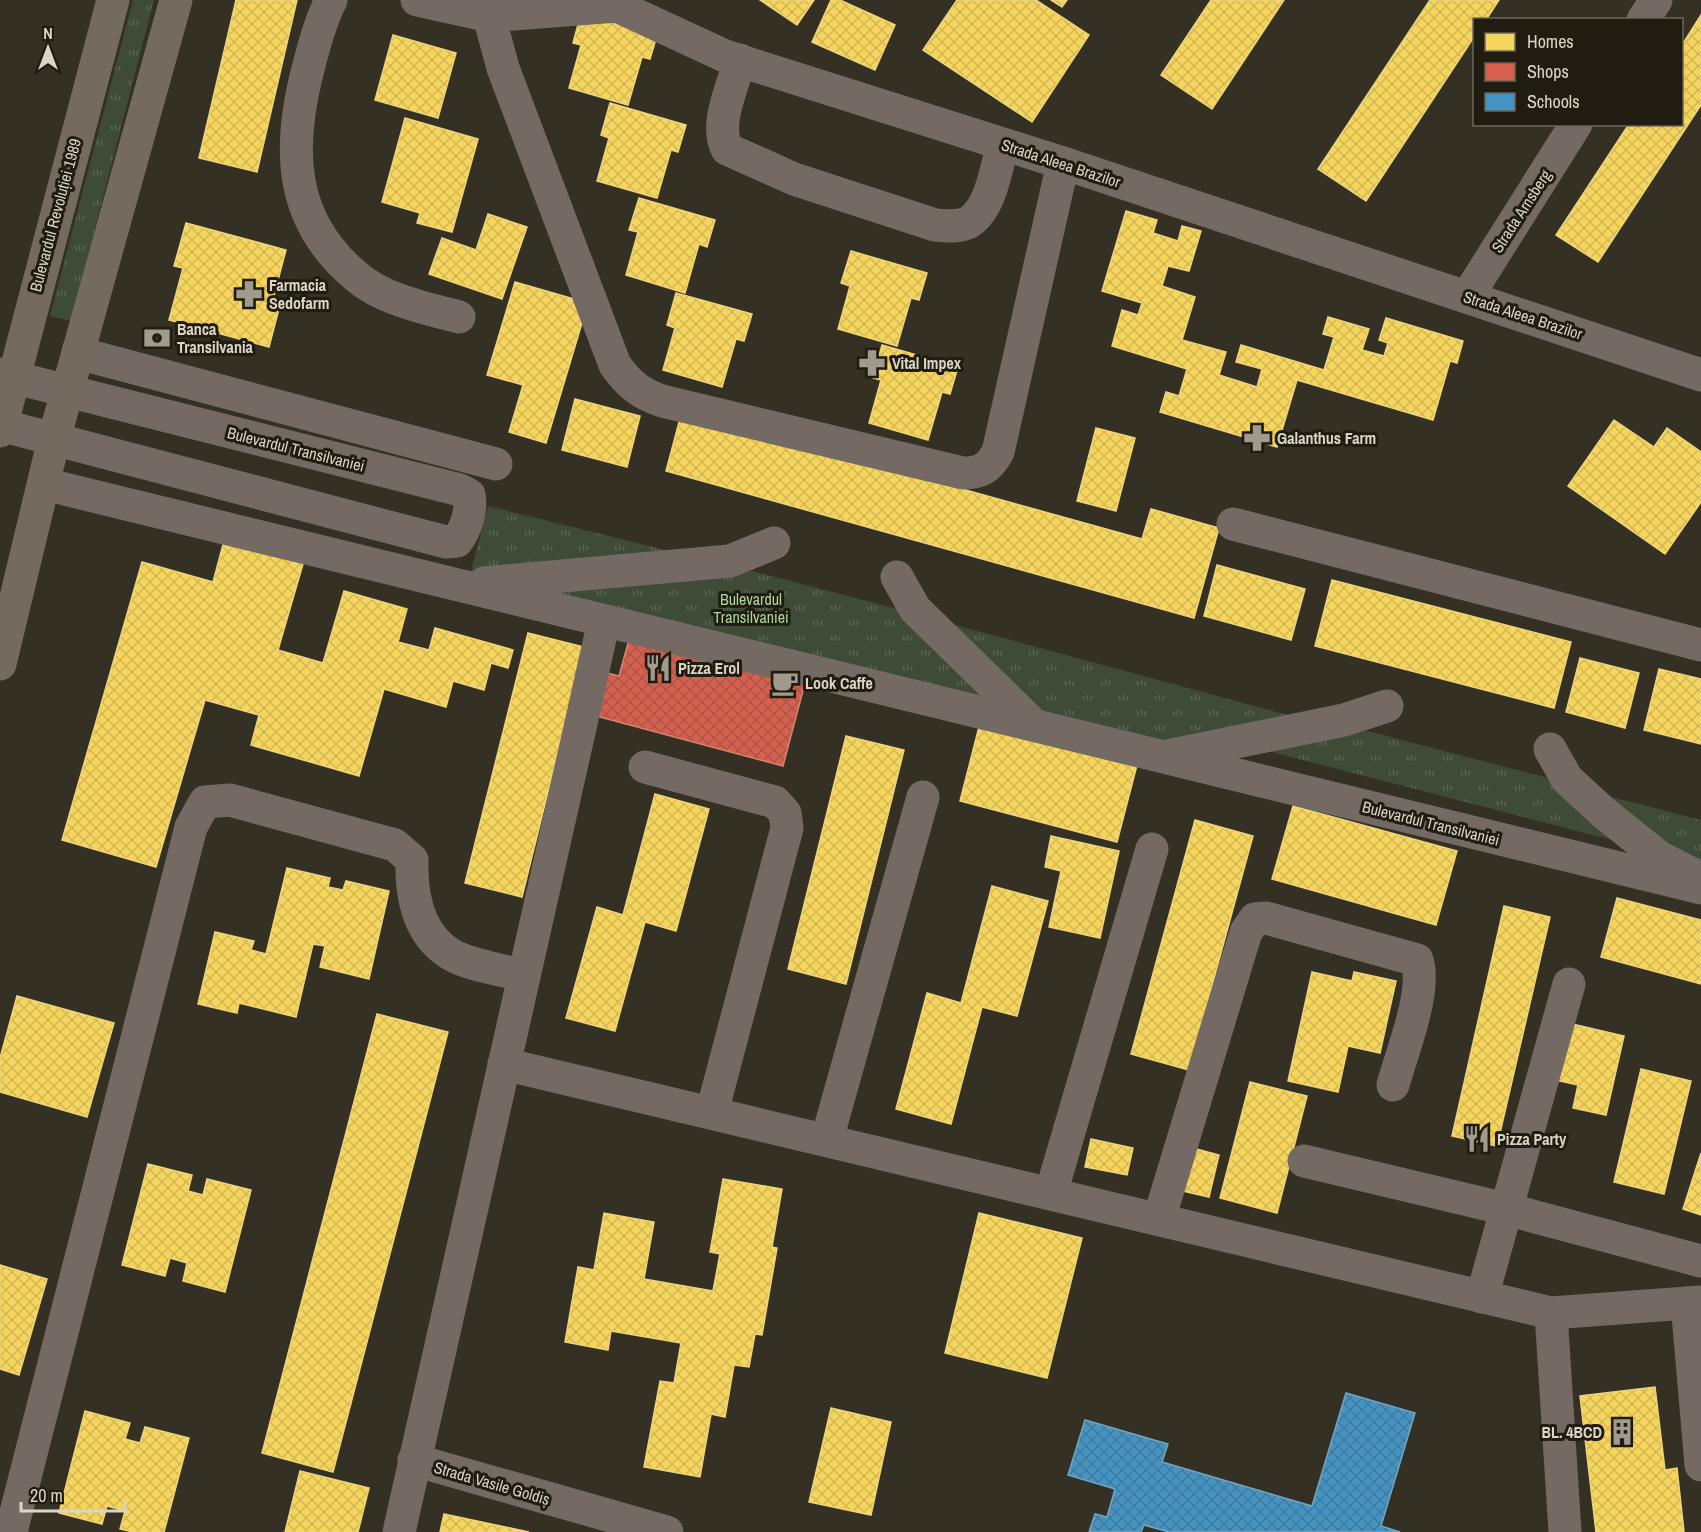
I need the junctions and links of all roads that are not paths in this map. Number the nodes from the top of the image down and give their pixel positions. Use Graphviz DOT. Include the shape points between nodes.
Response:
graph roads {
  1 [pos="113,0"];
  2 [pos="176,0"];
  3 [pos="331,0"];
  4 [pos="417,0"];
  5 [pos="1656,0"];
  6 [pos="618,3"];
  7 [pos="489,16"];
  8 [pos="1644,18"];
  9 [pos="740,60"];
  10 [pos="1575,126"];
  11 [pos="1004,145"];
  12 [pos="1063,164"];
  13 [pos="1467,297"];
  14 [pos="459,317"];
  15 [pos="79,351"];
  16 [pos="1701,375"];
  17 [pos="6,376"];
  18 [pos="67,393"];
  19 [pos="0,427"];
  20 [pos="54,439"];
  21 [pos="496,464"];
  22 [pos="44,484"];
  23 [pos="1233,524"];
  24 [pos="774,543"];
  25 [pos="897,577"];
  26 [pos="457,586"];
  27 [pos="604,621"];
  28 [pos="1701,645"];
  29 [pos="0,664"];
  30 [pos="1387,706"];
  31 [pos="1034,726"];
  32 [pos="1550,748"];
  33 [pos="1162,757"];
  34 [pos="645,767"];
  35 [pos="923,797"];
  36 [pos="1152,849"];
  37 [pos="1701,878"];
  38 [pos="1701,888"];
  39 [pos="524,976"];
  40 [pos="1569,984"];
  41 [pos="504,1064"];
  42 [pos="1393,1085"];
  43 [pos="712,1112"];
  44 [pos="827,1139"];
  45 [pos="1305,1161"];
  46 [pos="1051,1193"];
  47 [pos="1506,1209"];
  48 [pos="1159,1219"];
  49 [pos="1701,1261"];
  50 [pos="1482,1297"];
  51 [pos="1694,1303"];
  52 [pos="1551,1313"];
  53 [pos="414,1460"];
  54 [pos="1701,1465"];
  55 [pos="649,1530"];
  56 [pos="11,1532"];
  57 [pos="399,1532"];
  58 [pos="1565,1532"];
  1 -- 17 [label="main road, Bulevardul Revoluției 1989"];
  2 -- 15 [label="main road"];
  3 -- 14 [label="street" via="301,93 295,142 297,173 306,209 322,244 358,279 402,301"];
  4 -- 7 [label="street, Strada Aleea Brazilor"];
  5 -- 8 [label="street"];
  6 -- 7 [label="street, Strada Aleea Brazilor"];
  6 -- 9 [label="street, Strada Aleea Brazilor"];
  7 -- 12 [label="street" via="503,68 615,365 631,386 662,401 963,473 976,473 991,465 998,452"];
  9 -- 11 [label="street, Strada Aleea Brazilor"];
  9 -- 11 [label="street" via="723,124 722,138 727,148 794,179 935,225 955,227 972,220 985,202"];
  10 -- 13 [label="street, Strada Arnsberg"];
  11 -- 12 [label="street, Strada Aleea Brazilor"];
  12 -- 13 [label="street, Strada Aleea Brazilor"];
  13 -- 16 [label="street, Strada Aleea Brazilor"];
  15 -- 18 [label="main road"];
  15 -- 21 [label="street"];
  17 -- 18 [label="street, Bulevardul Transilvaniei"];
  17 -- 19 [label="main road, Bulevardul Revoluției 1989"];
  18 -- 20 [label="main road"];
  18 -- 20 [label="street, Bulevardul Transilvaniei" via="460,490 469,495 471,505 464,531 456,542 446,542"];
  19 -- 20 [label="street, Bulevardul Transilvaniei"];
  20 -- 22 [label="main road"];
  22 -- 26 [label="street, Bulevardul Transilvaniei"];
  22 -- 29 [label="main road"];
  23 -- 28 [label="street"];
  24 -- 26 [label="street, Bulevardul Transilvaniei" via="730,561"];
  25 -- 31 [label="street" via="915,609"];
  26 -- 27 [label="street, Bulevardul Transilvaniei"];
  27 -- 31 [label="street, Bulevardul Transilvaniei"];
  27 -- 39 [label="street"];
  30 -- 33 [label="street, Bulevardul Transilvaniei" via="1344,720"];
  31 -- 33 [label="street, Bulevardul Transilvaniei"];
  32 -- 37 [label="street" via="1567,779 1604,813 1659,857"];
  33 -- 38 [label="street, Bulevardul Transilvaniei"];
  34 -- 43 [label="street" via="775,802 786,813 788,828"];
  35 -- 44 [label="street"];
  36 -- 46 [label="street"];
  39 -- 41 [label="street"];
  39 -- 56 [label="street" via="453,956 430,939 411,892 412,860 395,845 230,800 205,802 191,827"];
  40 -- 47 [label="street"];
  41 -- 43 [label="street"];
  41 -- 53 [label="street"];
  42 -- 48 [label="street" via="1416,1000 1421,972 1417,960 1266,918 1255,920 1246,932"];
  43 -- 44 [label="street"];
  44 -- 46 [label="street"];
  45 -- 47 [label="street"];
  46 -- 48 [label="street"];
  47 -- 49 [label="street"];
  47 -- 50 [label="street"];
  48 -- 50 [label="street"];
  50 -- 52 [label="street"];
  51 -- 52 [label="street"];
  51 -- 54 [label="street"];
  52 -- 58 [label="street"];
  53 -- 55 [label="street, Strada Vasile Goldiș"];
  53 -- 57 [label="street, Strada Vasile Goldiș"];
}
